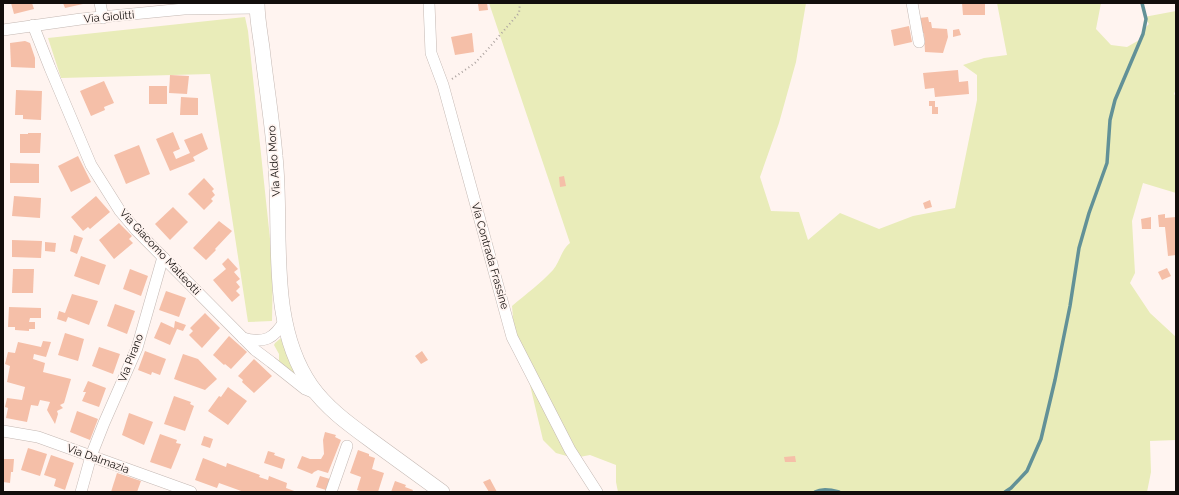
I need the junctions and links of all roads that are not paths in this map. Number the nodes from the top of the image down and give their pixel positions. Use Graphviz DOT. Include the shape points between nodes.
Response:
graph roads {
  1 [pos="100,3"];
  2 [pos="429,3"];
  3 [pos="912,3"];
  4 [pos="257,5"];
  5 [pos="103,18"];
  6 [pos="33,25"];
  7 [pos="3,30"];
  8 [pos="919,42"];
  9 [pos="163,257"];
  10 [pos="285,320"];
  11 [pos="243,338"];
  12 [pos="317,394"];
  13 [pos="3,431"];
  14 [pos="347,446"];
  15 [pos="91,456"];
  16 [pos="81,492"];
  17 [pos="191,492"];
  18 [pos="331,492"];
  19 [pos="442,492"];
  20 [pos="596,492"];
  1 -- 5 [label="street"];
  2 -- 20 [label="street, Via Contrada Frassine" via="431,53 443,85 512,337 570,450"];
  3 -- 8 [label="street"];
  4 -- 5 [label="street, Via Giolitti" via="184,9"];
  4 -- 10 [label="street, Via Aldo Moro" via="276,157 280,285"];
  5 -- 6 [label="street, Via Giolitti"];
  6 -- 7 [label="street, Via Giolitti"];
  6 -- 9 [label="street, Via Giacomo Matteotti" via="91,165 120,211"];
  9 -- 11 [label="street, Via Giacomo Matteotti"];
  9 -- 15 [label="street, Via Pirano" via="137,348"];
  10 -- 11 [label="street" via="279,330 265,340"];
  10 -- 12 [label="street, Via Giacomo Matteotti" via="296,359"];
  11 -- 12 [label="street, Via Giacomo Matteotti" via="305,389"];
  12 -- 19 [label="street, Via Giacomo Matteotti" via="348,423"];
  13 -- 15 [label="street, Via Dalmazia" via="38,437"];
  14 -- 18 [label="street"];
  15 -- 16 [label="street, Via Pirano"];
  15 -- 17 [label="street, Via Dalmazia"];
}
